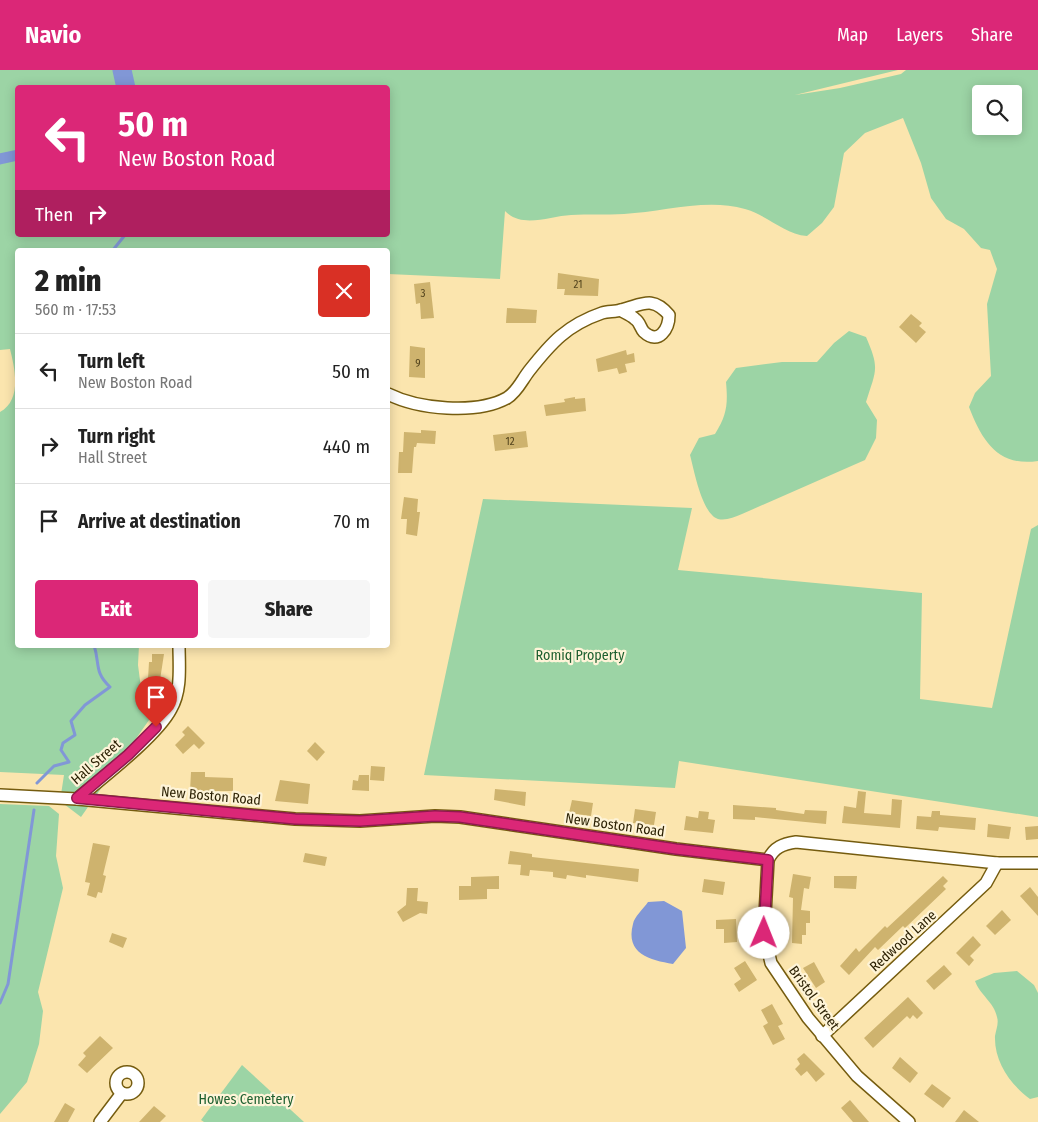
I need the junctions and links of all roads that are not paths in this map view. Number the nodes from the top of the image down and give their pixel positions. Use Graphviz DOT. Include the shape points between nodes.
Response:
graph roads {
  1 [pos="620,310"];
  2 [pos="390,395"];
  3 [pos="178,648"];
  4 [pos="0,795"];
  5 [pos="77,798"];
  6 [pos="768,860"];
  7 [pos="997,863"];
  8 [pos="1038,863"];
  9 [pos="822,1036"];
  10 [pos="122,1093"];
  11 [pos="100,1122"];
  12 [pos="909,1122"];
  1 -- 2 [label="street" via="603,312 560,334 516,390 498,402 467,408 414,402"];
  3 -- 5 [label="street, Hall Street" via="178,684 171,710 135,748"];
  4 -- 5 [label="street, New Boston Road"];
  5 -- 6 [label="street, New Boston Road" via="295,819 360,821 460,817"];
  6 -- 7 [label="street" via="779,846 796,842"];
  6 -- 9 [label="street, Bristol Street" via="765,944 776,970"];
  7 -- 8 [label="street"];
  7 -- 9 [label="street, Redwood Lane" via="986,884"];
  9 -- 12 [label="street, Bristol Street" via="857,1076"];
  10 -- 11 [label="street"];
}
